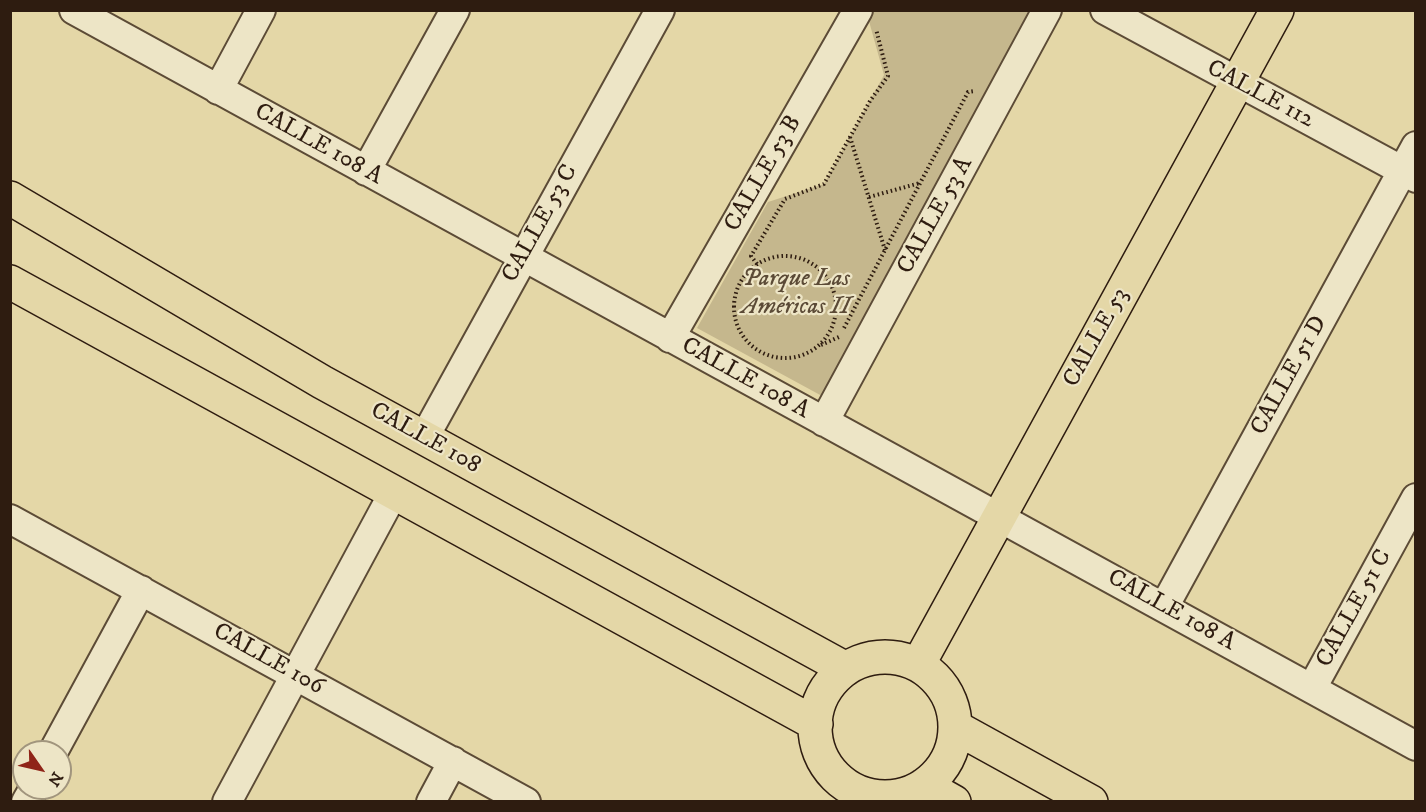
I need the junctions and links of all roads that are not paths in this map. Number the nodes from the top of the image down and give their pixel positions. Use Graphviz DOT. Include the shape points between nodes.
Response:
graph roads {
  1 [pos="74,10"];
  2 [pos="261,10"];
  3 [pos="455,10"];
  4 [pos="660,10"];
  5 [pos="1047,10"];
  6 [pos="1105,10"];
  7 [pos="1277,10"];
  8 [pos="866,17"];
  9 [pos="1237,83"];
  10 [pos="218,90"];
  11 [pos="1416,146"];
  12 [pos="366,171"];
  13 [pos="1409,174"];
  14 [pos="10,198"];
  15 [pos="522,257"];
  16 [pos="10,282"];
  17 [pos="670,338"];
  18 [pos="824,422"];
  19 [pos="424,438"];
  20 [pos="394,492"];
  21 [pos="1416,498"];
  22 [pos="998,518"];
  23 [pos="10,519"];
  24 [pos="141,590"];
  25 [pos="1164,607"];
  26 [pos="918,664"];
  27 [pos="846,669"];
  28 [pos="296,675"];
  29 [pos="1312,688"];
  30 [pos="816,724"];
  31 [pos="955,727"];
  32 [pos="60,740"];
  33 [pos="1416,746"];
  34 [pos="453,761"];
  35 [pos="924,785"];
  36 [pos="846,795"];
  37 [pos="227,801"];
  38 [pos="431,801"];
  39 [pos="526,801"];
  40 [pos="954,801"];
  41 [pos="1091,801"];
  1 -- 10 [label="street, CALLE 108 A"];
  2 -- 10 [label="street"];
  3 -- 12 [label="street"];
  4 -- 15 [label="street, CALLE 53 C"];
  5 -- 18 [label="street, CALLE 53 A"];
  6 -- 9 [label="street, CALLE 112"];
  7 -- 9 [label="main road, CALLE 53"];
  8 -- 17 [label="street, CALLE 53 B"];
  9 -- 13 [label="street, CALLE 112"];
  9 -- 22 [label="main road, CALLE 53"];
  10 -- 12 [label="street, CALLE 108 A"];
  11 -- 13 [label="street, CALLE 51 D"];
  12 -- 15 [label="street, CALLE 108 A"];
  13 -- 25 [label="street, CALLE 51 D"];
  14 -- 19 [label="main road, CALLE 108" via="321,382"];
  15 -- 17 [label="street, CALLE 108 A"];
  15 -- 19 [label="street, CALLE 53 C"];
  16 -- 20 [label="main road"];
  17 -- 18 [label="street, CALLE 108 A"];
  18 -- 22 [label="street, CALLE 108 A"];
  19 -- 27 [label="main road, CALLE 108"];
  20 -- 28 [label="street"];
  20 -- 30 [label="main road"];
  21 -- 29 [label="street, CALLE 51 C"];
  22 -- 25 [label="street, CALLE 108 A"];
  22 -- 26 [label="main road, CALLE 53"];
  23 -- 24 [label="street, CALLE 106"];
  24 -- 28 [label="street, CALLE 106"];
  24 -- 32 [label="street"];
  25 -- 29 [label="street, CALLE 108 A"];
  26 -- 27 [label="main road" via="894,657 869,658"];
  26 -- 31 [label="main road" via="946,690"];
  27 -- 30 [label="main road" via="824,693"];
  28 -- 34 [label="street, CALLE 106"];
  28 -- 37 [label="street"];
  29 -- 33 [label="street, CALLE 108 A"];
  30 -- 36 [label="main road" via="819,749"];
  31 -- 35 [label="main road" via="951,750 940,770"];
  31 -- 41 [label="main road"];
  34 -- 38 [label="street"];
  34 -- 39 [label="street, CALLE 106"];
  35 -- 36 [label="main road" via="906,794 887,797"];
  35 -- 40 [label="main road"];
}
